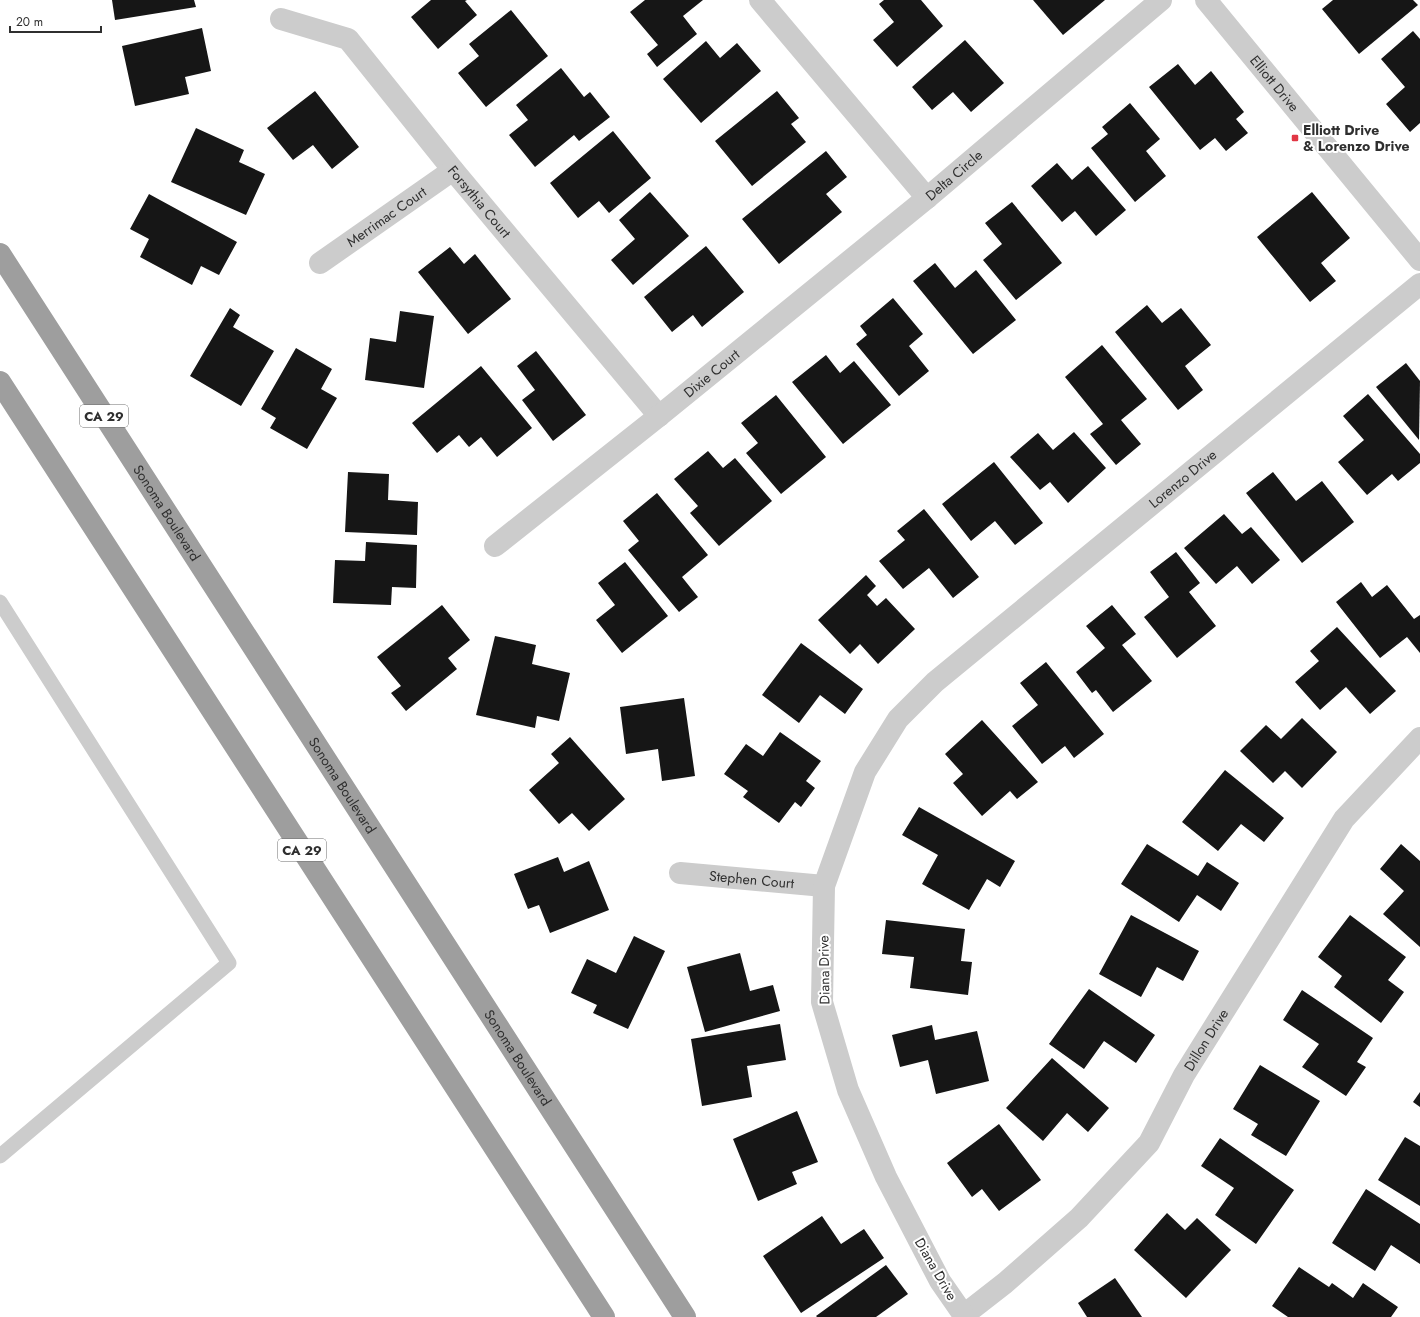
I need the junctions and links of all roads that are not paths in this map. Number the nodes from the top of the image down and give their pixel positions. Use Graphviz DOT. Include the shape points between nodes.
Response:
graph roads {
  1 [pos="760,0"];
  2 [pos="1161,0"];
  3 [pos="1206,0"];
  4 [pos="281,19"];
  5 [pos="452,170"];
  6 [pos="927,198"];
  7 [pos="0,254"];
  8 [pos="1420,260"];
  9 [pos="320,263"];
  10 [pos="1420,284"];
  11 [pos="0,382"];
  12 [pos="659,416"];
  13 [pos="494,546"];
  14 [pos="0,602"];
  15 [pos="945,674"];
  16 [pos="1420,738"];
  17 [pos="680,873"];
  18 [pos="824,886"];
  19 [pos="0,1156"];
  20 [pos="964,1316"];
  21 [pos="604,1317"];
  22 [pos="686,1317"];
  1 -- 6 [label="street, Delta Circle"];
  2 -- 6 [label="street, Delta Circle"];
  3 -- 8 [label="street, Elliott Drive"];
  4 -- 5 [label="street, Forsythia Court" via="348,39"];
  5 -- 9 [label="street, Merrimac Court"];
  5 -- 12 [label="street, Forsythia Court"];
  6 -- 12 [label="street, Dixie Court"];
  7 -- 22 [label="highway, Sonoma Boulevard / CA 29"];
  10 -- 15 [label="street, Lorenzo Drive"];
  11 -- 21 [label="highway, CA 29"];
  12 -- 13 [label="street, Dixie Court"];
  14 -- 19 [label="lane" via="229,963"];
  15 -- 18 [label="street, Diana Drive" via="898,719 865,772"];
  16 -- 20 [label="street, Dillon Drive" via="1344,819 1184,1075 1149,1143 1078,1218"];
  17 -- 18 [label="street, Stephen Court"];
  18 -- 20 [label="street, Diana Drive" via="822,1002 848,1090 886,1177 940,1281"];
}
